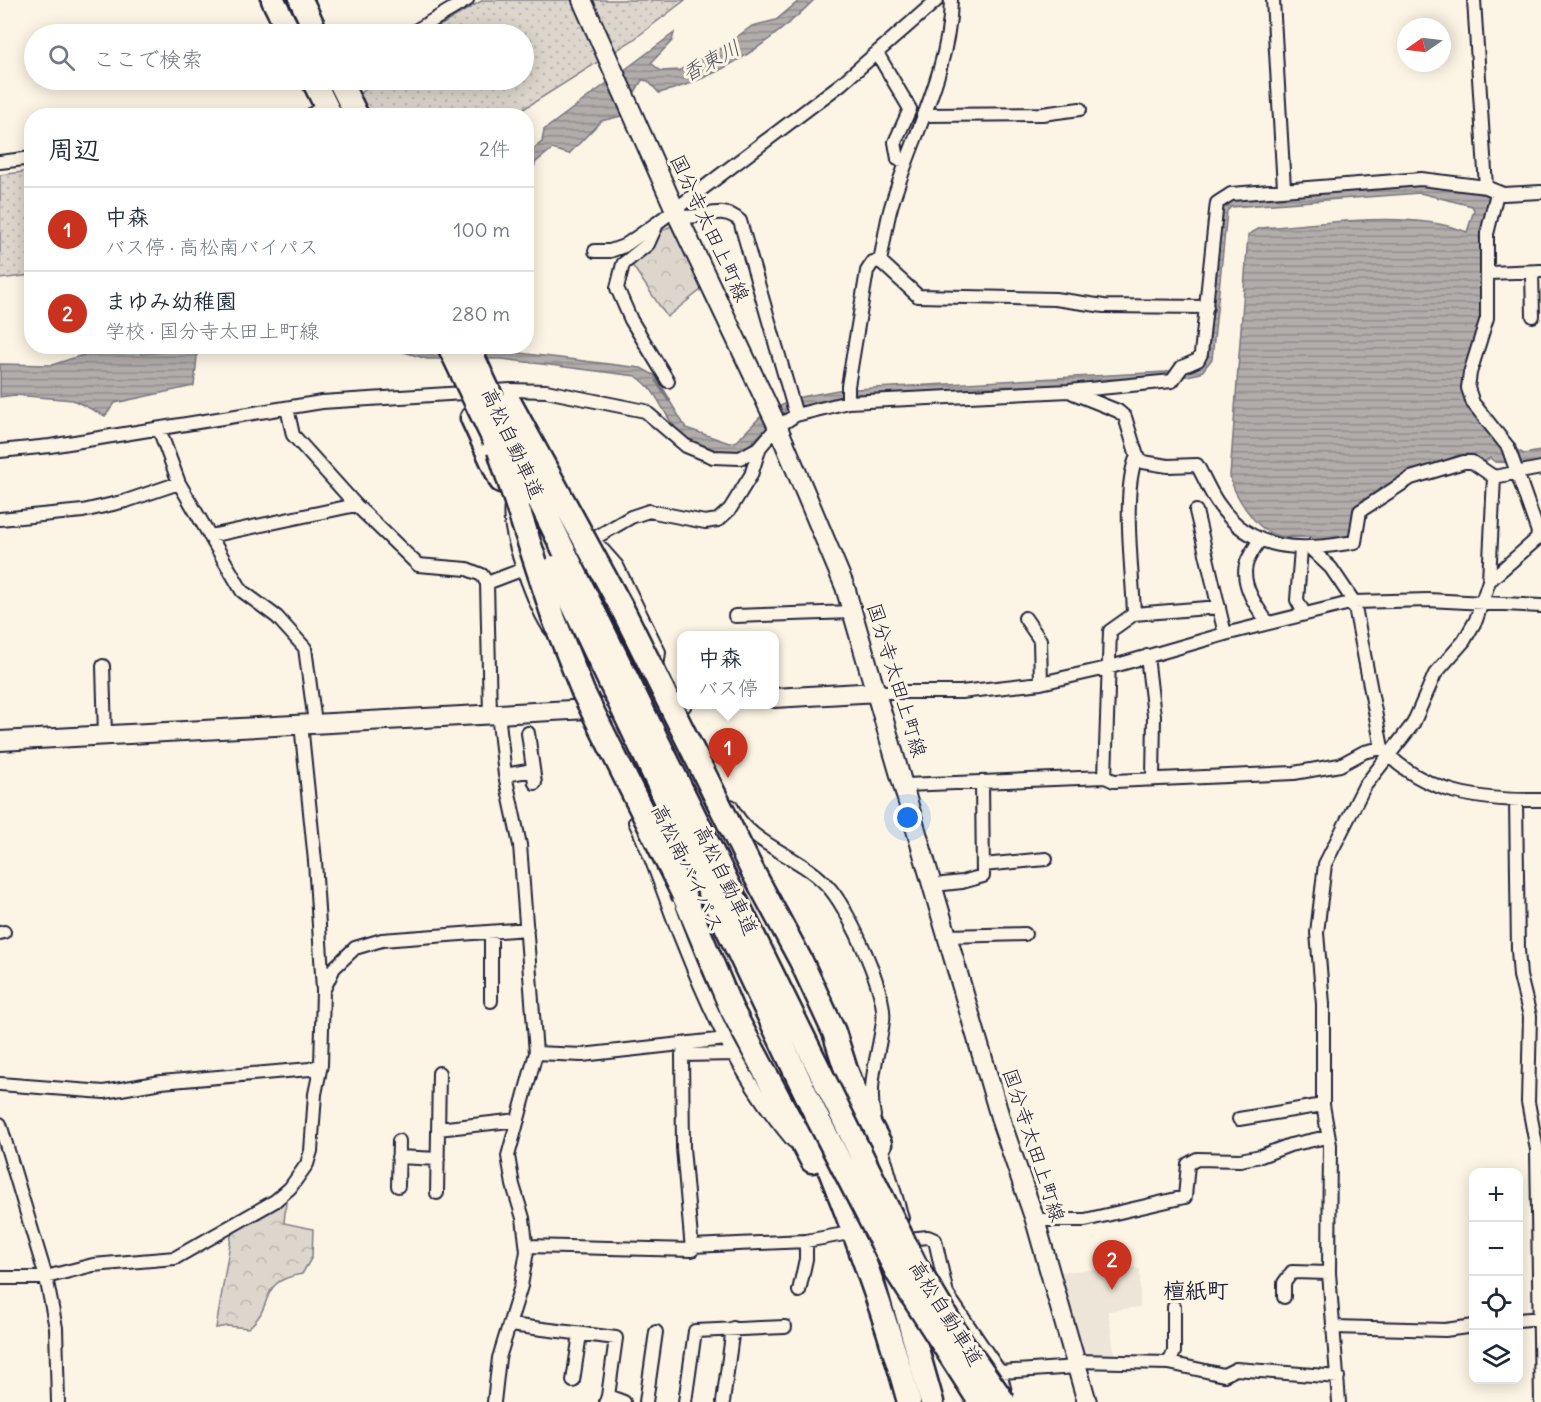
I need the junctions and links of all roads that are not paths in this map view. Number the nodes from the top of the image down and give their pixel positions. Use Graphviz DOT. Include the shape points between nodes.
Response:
graph roads {
  1 [pos="273,0"];
  2 [pos="281,0"];
  3 [pos="301,0"];
  4 [pos="307,0"];
  5 [pos="467,0"];
  6 [pos="582,0"];
  7 [pos="937,0"];
  8 [pos="951,0"];
  9 [pos="1274,0"];
  10 [pos="1474,0"];
  11 [pos="286,24"];
  12 [pos="293,24"];
  13 [pos="313,24"];
  14 [pos="318,24"];
  15 [pos="427,24"];
  16 [pos="877,53"];
  17 [pos="317,90"];
  18 [pos="322,90"];
  19 [pos="349,90"];
  20 [pos="350,90"];
  21 [pos="324,108"];
  22 [pos="325,108"];
  23 [pos="354,108"];
  24 [pos="358,108"];
  25 [pos="1080,109"];
  26 [pos="923,115"];
  27 [pos="24,159"];
  28 [pos="906,161"];
  29 [pos="0,162"];
  30 [pos="1284,188"];
  31 [pos="1541,192"];
  32 [pos="1493,195"];
  33 [pos="675,208"];
  34 [pos="657,223"];
  35 [pos="595,251"];
  36 [pos="880,261"];
  37 [pos="1537,271"];
  38 [pos="1489,273"];
  39 [pos="1206,307"];
  40 [pos="1533,316"];
  41 [pos="442,354"];
  42 [pos="453,354"];
  43 [pos="472,354"];
  44 [pos="478,354"];
  45 [pos="483,354"];
  46 [pos="668,381"];
  47 [pos="492,383"];
  48 [pos="455,384"];
  49 [pos="1069,392"];
  50 [pos="848,396"];
  51 [pos="287,408"];
  52 [pos="796,413"];
  53 [pos="774,420"];
  54 [pos="159,429"];
  55 [pos="760,447"];
  56 [pos="499,450"];
  57 [pos="0,451"];
  58 [pos="1137,456"];
  59 [pos="530,459"];
  60 [pos="1514,468"];
  61 [pos="1541,468"];
  62 [pos="1494,477"];
  63 [pos="178,483"];
  64 [pos="512,503"];
  65 [pos="356,505"];
  66 [pos="1196,511"];
  67 [pos="0,519"];
  68 [pos="210,536"];
  69 [pos="593,539"];
  70 [pos="1260,540"];
  71 [pos="1306,549"];
  72 [pos="524,569"];
  73 [pos="1489,581"];
  74 [pos="487,583"];
  75 [pos="1354,602"];
  76 [pos="1481,602"];
  77 [pos="1541,606"];
  78 [pos="1219,607"];
  79 [pos="853,612"];
  80 [pos="1304,613"];
  81 [pos="1134,614"];
  82 [pos="735,616"];
  83 [pos="1025,618"];
  84 [pos="1268,623"];
  85 [pos="1225,634"];
  86 [pos="584,652"];
  87 [pos="1148,656"];
  88 [pos="103,666"];
  89 [pos="1107,668"];
  90 [pos="1041,683"];
  91 [pos="878,692"];
  92 [pos="779,698"];
  93 [pos="677,704"];
  94 [pos="651,706"];
  95 [pos="611,708"];
  96 [pos="684,709"];
  97 [pos="494,713"];
  98 [pos="308,724"];
  99 [pos="528,733"];
  100 [pos="105,735"];
  101 [pos="0,741"];
  102 [pos="1385,751"];
  103 [pos="533,770"];
  104 [pos="505,775"];
  105 [pos="1105,777"];
  106 [pos="1153,778"];
  107 [pos="535,783"];
  108 [pos="982,783"];
  109 [pos="905,785"];
  110 [pos="1516,800"];
  111 [pos="1541,800"];
  112 [pos="1046,859"];
  113 [pos="983,865"];
  114 [pos="934,885"];
  115 [pos="527,929"];
  116 [pos="491,932"];
  117 [pos="1026,934"];
  118 [pos="948,936"];
  119 [pos="323,991"];
  120 [pos="491,1001"];
  121 [pos="726,1039"];
  122 [pos="681,1049"];
  123 [pos="536,1053"];
  124 [pos="734,1054"];
  125 [pos="321,1065"];
  126 [pos="439,1073"];
  127 [pos="0,1084"];
  128 [pos="1323,1105"];
  129 [pos="1239,1119"];
  130 [pos="518,1120"];
  131 [pos="0,1124"];
  132 [pos="438,1129"];
  133 [pos="1327,1137"];
  134 [pos="399,1141"];
  135 [pos="880,1144"];
  136 [pos="399,1157"];
  137 [pos="438,1159"];
  138 [pos="812,1161"];
  139 [pos="398,1186"];
  140 [pos="437,1192"];
  141 [pos="1035,1220"];
  142 [pos="855,1232"];
  143 [pos="908,1239"];
  144 [pos="806,1241"];
  145 [pos="527,1246"];
  146 [pos="692,1246"];
  147 [pos="1329,1273"];
  148 [pos="46,1277"];
  149 [pos="0,1278"];
  150 [pos="799,1291"];
  151 [pos="1284,1298"];
  152 [pos="1174,1307"];
  153 [pos="1539,1318"];
  154 [pos="1523,1320"];
  155 [pos="510,1325"];
  156 [pos="1334,1327"];
  157 [pos="1469,1327"];
  158 [pos="733,1328"];
  159 [pos="785,1328"];
  160 [pos="656,1332"];
  161 [pos="580,1334"];
  162 [pos="922,1359"];
  163 [pos="1169,1363"];
  164 [pos="1076,1364"];
  165 [pos="1000,1372"];
  166 [pos="1338,1377"];
  167 [pos="573,1381"];
  168 [pos="607,1399"];
  169 [pos="58,1402"];
  170 [pos="494,1402"];
  171 [pos="624,1402"];
  172 [pos="646,1402"];
  173 [pos="685,1402"];
  174 [pos="723,1402"];
  175 [pos="909,1402"];
  176 [pos="932,1402"];
  177 [pos="980,1402"];
  178 [pos="1004,1402"];
  179 [pos="1087,1402"];
  180 [pos="1339,1402"];
  181 [pos="1541,1402"];
  1 -- 11 [label="highway"];
  2 -- 12 [label="highway"];
  3 -- 13 [label="highway"];
  4 -- 14 [label="highway"];
  5 -- 15 [label="street"];
  6 -- 33 [label="main road, 国分寺太田上町線"];
  7 -- 16 [label="street"];
  8 -- 26 [label="street" via="938,74"];
  9 -- 30 [label="street"];
  10 -- 32 [label="street"];
  16 -- 28 [label="street" via="910,109 895,142 898,159"];
  16 -- 33 [label="street"];
  17 -- 21 [label="highway"];
  18 -- 22 [label="highway"];
  19 -- 23 [label="highway"];
  20 -- 24 [label="highway"];
  25 -- 26 [label="street" via="1042,114"];
  26 -- 28 [label="street"];
  27 -- 29 [label="street"];
  28 -- 36 [label="street" via="890,208"];
  30 -- 32 [label="street" via="1421,179"];
  30 -- 39 [label="street" via="1231,194 1217,203"];
  31 -- 32 [label="street"];
  32 -- 38 [label="street" via="1487,234"];
  33 -- 34 [label="street"];
  33 -- 52 [label="street" via="691,219 723,211 740,221"];
  33 -- 53 [label="main road, 国分寺太田上町線"];
  34 -- 35 [label="street" via="624,246"];
  34 -- 46 [label="street" via="648,244 622,264 617,288 631,320"];
  36 -- 39 [label="street" via="918,296 1055,298 1104,306"];
  36 -- 50 [label="street" via="873,262 867,272"];
  37 -- 38 [label="street"];
  37 -- 40 [label="street"];
  38 -- 60 [label="street" via="1487,318 1468,388 1473,402 1508,447"];
  39 -- 49 [label="street" via="1201,354 1198,360 1182,367 1172,381"];
  41 -- 48 [label="highway, 高松南バイパス"];
  42 -- 56 [label="highway, 高松自動車道, bridge"];
  43 -- 178 [label="highway, 高松自動車道, bridge" via="538,498 915,1264"];
  44 -- 47 [label="highway, 高松南バイパス"];
  45 -- 135 [label="highway, bridge" via="624,612 801,961"];
  47 -- 48 [label="street"];
  47 -- 55 [label="street" via="645,411 676,440 712,457 740,458"];
  47 -- 59 [label="highway, 高松南バイパス"];
  48 -- 51 [label="street"];
  48 -- 64 [label="highway, 高松南バイパス"];
  49 -- 50 [label="street"];
  49 -- 58 [label="street" via="1125,417"];
  50 -- 52 [label="street"];
  51 -- 54 [label="street"];
  51 -- 65 [label="street" via="293,435"];
  52 -- 53 [label="street"];
  53 -- 55 [label="street"];
  53 -- 79 [label="main road, 国分寺太田上町線" via="830,547"];
  54 -- 57 [label="street"];
  54 -- 63 [label="street"];
  55 -- 69 [label="street" via="751,475 730,509 718,520 705,522 649,511"];
  56 -- 138 [label="highway, bridge" via="554,619 583,692 684,896 731,1008"];
  56 -- 177 [label="highway, 高松自動車道, bridge" via="817,1117 898,1274"];
  58 -- 70 [label="street" via="1143,462 1168,466 1197,465 1231,521"];
  58 -- 81 [label="street" via="1132,468 1130,500"];
  59 -- 69 [label="street"];
  59 -- 94 [label="highway, 高松南バイパス"];
  60 -- 61 [label="street"];
  60 -- 62 [label="street"];
  60 -- 73 [label="street" via="1538,532 1537,539"];
  62 -- 71 [label="street" via="1472,462 1464,462 1411,478 1360,512 1355,542"];
  62 -- 73 [label="street"];
  63 -- 67 [label="street" via="83,511"];
  63 -- 68 [label="street"];
  64 -- 72 [label="street" via="511,524"];
  64 -- 86 [label="highway, 高松南バイパス"];
  65 -- 68 [label="street"];
  65 -- 74 [label="street" via="418,565 467,569 482,575"];
  66 -- 78 [label="street"];
  68 -- 98 [label="street" via="242,591 277,617 305,648"];
  69 -- 94 [label="street" via="617,567 659,652"];
  70 -- 71 [label="street" via="1276,547"];
  70 -- 84 [label="street" via="1246,564 1245,574 1253,602"];
  71 -- 75 [label="street" via="1331,568"];
  71 -- 80 [label="street" via="1297,600"];
  72 -- 74 [label="street"];
  72 -- 86 [label="street" via="543,621 555,635"];
  73 -- 76 [label="street"];
  74 -- 97 [label="street"];
  75 -- 76 [label="street"];
  75 -- 80 [label="street"];
  75 -- 102 [label="street"];
  76 -- 77 [label="street"];
  76 -- 102 [label="street" via="1464,640 1435,674 1413,723"];
  78 -- 81 [label="street"];
  78 -- 85 [label="street"];
  79 -- 82 [label="street"];
  79 -- 91 [label="main road, 国分寺太田上町線"];
  80 -- 84 [label="street"];
  81 -- 89 [label="street" via="1110,631"];
  83 -- 90 [label="street" via="1040,640"];
  84 -- 85 [label="street"];
  85 -- 87 [label="street"];
  86 -- 95 [label="highway, 高松南バイパス"];
  87 -- 89 [label="street"];
  87 -- 106 [label="street" via="1154,716"];
  88 -- 100 [label="street"];
  89 -- 90 [label="street"];
  89 -- 105 [label="street"];
  90 -- 91 [label="street" via="961,692"];
  91 -- 92 [label="main road"];
  91 -- 109 [label="main road, 国分寺太田上町線"];
  93 -- 94 [label="main road"];
  94 -- 95 [label="main road"];
  94 -- 162 [label="highway, 高松南バイパス" via="818,1069 882,1230"];
  95 -- 97 [label="main road"];
  95 -- 121 [label="street" via="597,733 600,747 642,836 687,953"];
  95 -- 142 [label="highway, 高松南バイパス" via="810,1122"];
  96 -- 135 [label="street" via="734,813 767,845 797,861 831,891 878,984 884,1020 871,1080 871,1100"];
  97 -- 98 [label="main road"];
  97 -- 104 [label="street"];
  98 -- 100 [label="main road"];
  98 -- 119 [label="street"];
  99 -- 103 [label="street"];
  100 -- 101 [label="main road"];
  102 -- 106 [label="street" via="1364,752 1340,765 1294,773"];
  102 -- 110 [label="street" via="1426,783 1454,794"];
  102 -- 128 [label="street" via="1325,864 1317,933 1323,1004"];
  103 -- 104 [label="street"];
  103 -- 107 [label="street"];
  104 -- 115 [label="street" via="520,845"];
  105 -- 106 [label="street" via="1114,781"];
  105 -- 108 [label="street"];
  108 -- 109 [label="street"];
  108 -- 113 [label="street"];
  109 -- 114 [label="main road, 国分寺太田上町線"];
  110 -- 111 [label="street"];
  110 -- 153 [label="street" via="1518,950 1530,1016 1528,1102 1537,1150"];
  112 -- 113 [label="street"];
  113 -- 114 [label="street" via="983,876"];
  114 -- 118 [label="main road, 国分寺太田上町線"];
  115 -- 116 [label="street"];
  115 -- 123 [label="street"];
  116 -- 119 [label="street" via="382,940 355,948 334,968"];
  116 -- 120 [label="street"];
  117 -- 118 [label="street"];
  118 -- 141 [label="main road, 国分寺太田上町線" via="1002,1124"];
  119 -- 125 [label="street"];
  121 -- 122 [label="street"];
  121 -- 124 [label="street"];
  122 -- 123 [label="street" via="582,1055"];
  122 -- 124 [label="street"];
  122 -- 146 [label="street" via="683,1148"];
  123 -- 130 [label="street"];
  124 -- 138 [label="street" via="774,1119"];
  125 -- 127 [label="street" via="310,1070 161,1082 104,1092"];
  125 -- 148 [label="street" via="307,1164 275,1201 175,1258 93,1265"];
  126 -- 132 [label="street"];
  128 -- 129 [label="street"];
  128 -- 133 [label="street"];
  130 -- 132 [label="street"];
  130 -- 145 [label="street" via="508,1156"];
  131 -- 148 [label="street"];
  132 -- 137 [label="street"];
  133 -- 141 [label="street" via="1240,1160 1197,1159 1188,1164 1185,1197 1085,1220"];
  133 -- 147 [label="street"];
  134 -- 136 [label="street"];
  135 -- 143 [label="street"];
  136 -- 137 [label="street"];
  136 -- 139 [label="street"];
  137 -- 140 [label="street"];
  138 -- 142 [label="highway"];
  141 -- 164 [label="main road, 国分寺太田上町線"];
  142 -- 144 [label="street"];
  142 -- 175 [label="highway, 高松南バイパス"];
  143 -- 162 [label="street" via="921,1321"];
  143 -- 165 [label="street" via="935,1240 947,1294"];
  144 -- 146 [label="street"];
  144 -- 150 [label="street"];
  145 -- 146 [label="street" via="692,1250"];
  145 -- 155 [label="street"];
  147 -- 151 [label="street" via="1292,1272 1284,1283"];
  147 -- 156 [label="street"];
  148 -- 149 [label="street"];
  148 -- 169 [label="street" via="56,1328"];
  152 -- 163 [label="street" via="1174,1352"];
  153 -- 154 [label="street"];
  153 -- 181 [label="street"];
  155 -- 161 [label="street"];
  155 -- 170 [label="street" via="500,1358"];
  156 -- 157 [label="street" via="1444,1330"];
  156 -- 166 [label="street"];
  158 -- 159 [label="street"];
  158 -- 173 [label="street" via="695,1331"];
  158 -- 174 [label="street"];
  160 -- 172 [label="street"];
  161 -- 167 [label="street"];
  161 -- 168 [label="street" via="616,1338"];
  162 -- 176 [label="highway, 高松南バイパス"];
  163 -- 164 [label="street"];
  163 -- 166 [label="street" via="1224,1375 1236,1369"];
  164 -- 165 [label="street"];
  164 -- 179 [label="main road, 国分寺太田上町線"];
  165 -- 178 [label="street" via="1005,1384"];
  166 -- 180 [label="street"];
  168 -- 171 [label="street"];
}
